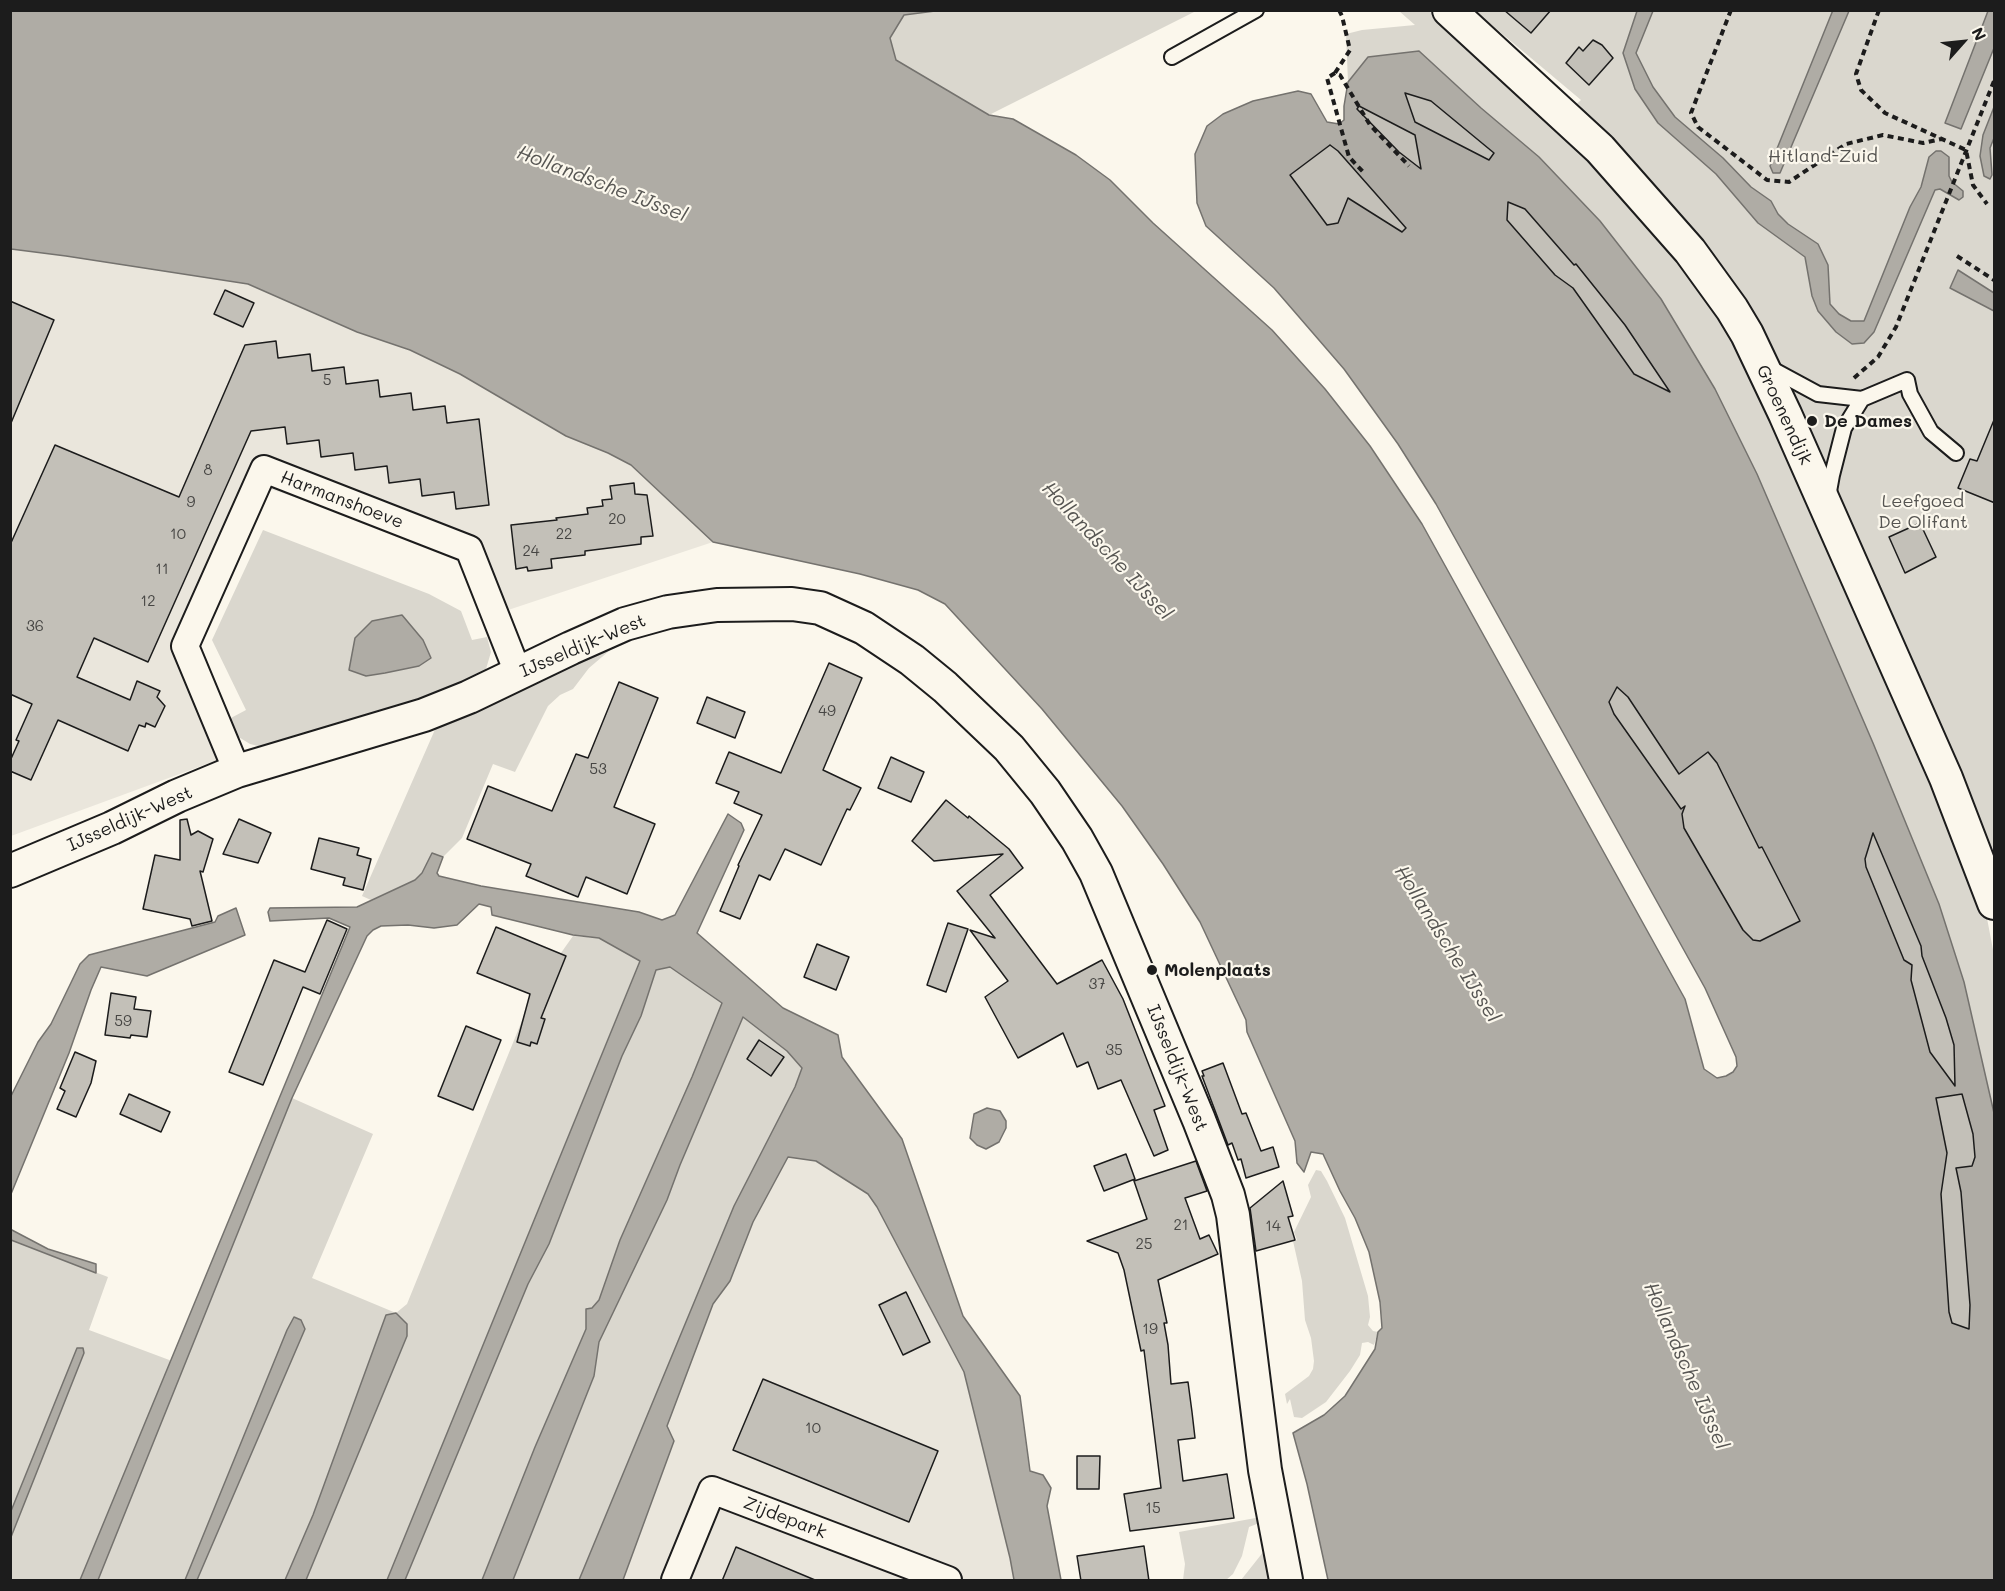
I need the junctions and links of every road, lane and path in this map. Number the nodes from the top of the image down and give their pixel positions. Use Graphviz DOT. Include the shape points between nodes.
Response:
graph roads {
  1 [pos="1256,10"];
  2 [pos="1339,10"];
  3 [pos="1449,10"];
  4 [pos="1731,10"];
  5 [pos="1878,10"];
  6 [pos="1172,57"];
  7 [pos="1335,73"];
  8 [pos="1995,81"];
  9 [pos="1941,139"];
  10 [pos="1966,150"];
  11 [pos="1409,166"];
  12 [pos="1365,174"];
  13 [pos="1987,204"];
  14 [pos="1957,256"];
  15 [pos="1995,280"];
  16 [pos="1761,363"];
  17 [pos="1851,379"];
  18 [pos="1862,399"];
  19 [pos="1956,453"];
  20 [pos="1827,508"];
  21 [pos="518,673"];
  22 [pos="237,771"];
  23 [pos="10,871"];
  24 [pos="1995,903"];
  25 [pos="675,1581"];
  26 [pos="948,1581"];
  27 [pos="1286,1581"];
  1 -- 6 [label="lane"];
  2 -- 7 [label="path" via="1350,50"];
  3 -- 16 [label="street, Groenendijk" via="1600,149 1641,194 1690,251 1732,309"];
  4 -- 9 [label="path" via="1691,113 1698,127 1767,180 1789,182 1846,144 1883,135 1923,143"];
  5 -- 9 [label="path" via="1856,74 1861,90 1885,113"];
  7 -- 11 [label="path" via="1340,75 1370,125"];
  7 -- 12 [label="path" via="1327,78 1349,157"];
  8 -- 10 [label="path"];
  9 -- 10 [label="path"];
  10 -- 13 [label="path" via="1973,185"];
  10 -- 17 [label="path" via="1896,327 1878,357"];
  14 -- 15 [label="path"];
  16 -- 18 [label="lane" via="1818,394"];
  16 -- 20 [label="street, Groenendijk"];
  18 -- 19 [label="lane" via="1907,380 1910,394 1931,432"];
  18 -- 20 [label="lane" via="1844,428"];
  20 -- 24 [label="street, Groenendijk" via="1946,778"];
  21 -- 22 [label="street, IJsseldijk-West" via="423,715"];
  21 -- 22 [label="street, Harmanshoeve" via="469,549 264,469 185,646"];
  21 -- 27 [label="street, IJsseldijk-West" via="625,624 669,612 731,605 792,604 820,608 864,628 912,660 975,713 1009,748 1045,792 1096,873 1228,1195 1238,1240 1265,1470"];
  22 -- 23 [label="street, IJsseldijk-West"];
  25 -- 26 [label="street, Zijdepark" via="712,1490"];
}
